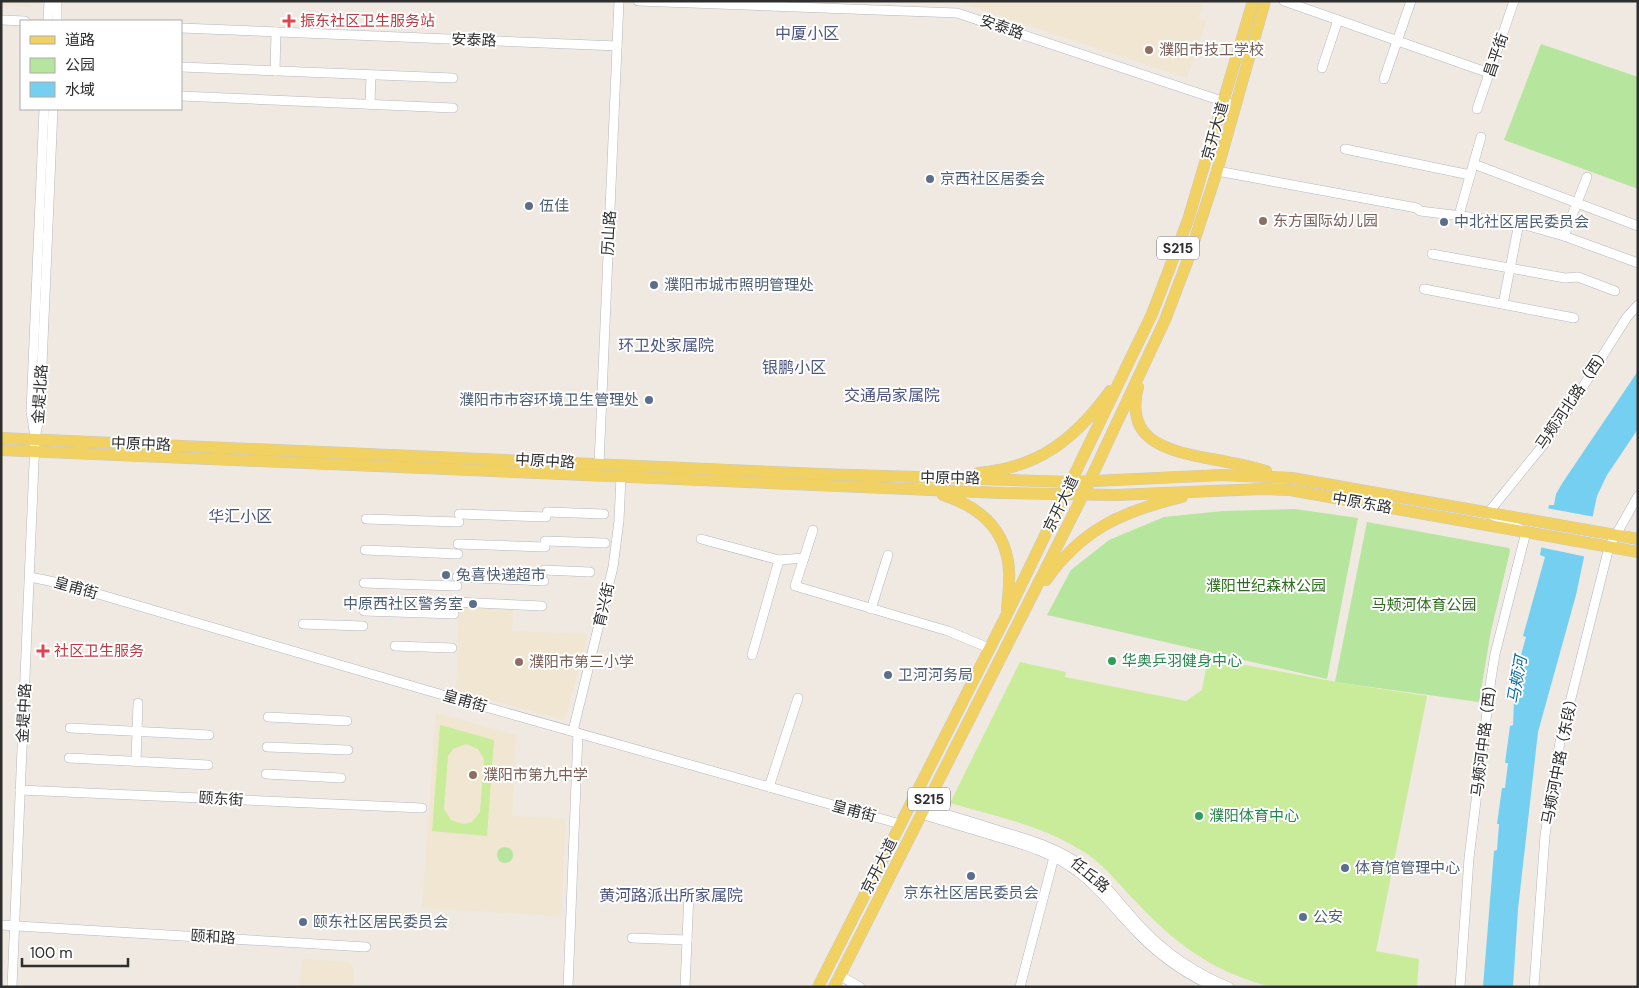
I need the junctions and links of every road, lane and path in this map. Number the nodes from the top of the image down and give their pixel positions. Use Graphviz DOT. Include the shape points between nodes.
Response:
graph roads {
  1 [pos="49,1"];
  2 [pos="57,1"];
  3 [pos="619,1"];
  4 [pos="638,1"];
  5 [pos="1253,1"];
  6 [pos="1265,1"];
  7 [pos="1284,1"];
  8 [pos="1412,1"];
  9 [pos="1514,1"];
  10 [pos="1,20"];
  11 [pos="48,20"];
  12 [pos="56,20"];
  13 [pos="1338,20"];
  14 [pos="20,21"];
  15 [pos="182,28"];
  16 [pos="276,32"];
  17 [pos="1397,41"];
  18 [pos="617,46"];
  19 [pos="182,68"];
  20 [pos="1322,68"];
  21 [pos="275,71"];
  22 [pos="1490,73"];
  23 [pos="371,75"];
  24 [pos="453,78"];
  25 [pos="1384,79"];
  26 [pos="182,96"];
  27 [pos="1223,102"];
  28 [pos="370,104"];
  29 [pos="1235,106"];
  30 [pos="453,108"];
  31 [pos="1477,109"];
  32 [pos="44,110"];
  33 [pos="53,110"];
  34 [pos="1481,137"];
  35 [pos="1345,149"];
  36 [pos="1479,166"];
  37 [pos="1217,172"];
  38 [pos="1470,175"];
  39 [pos="1588,177"];
  40 [pos="1577,203"];
  41 [pos="1459,215"];
  42 [pos="1520,222"];
  43 [pos="1638,226"];
  44 [pos="1564,236"];
  45 [pos="1432,254"];
  46 [pos="1638,263"];
  47 [pos="1510,268"];
  48 [pos="1424,289"];
  49 [pos="1615,291"];
  50 [pos="1503,304"];
  51 [pos="1638,306"];
  52 [pos="1574,318"];
  53 [pos="1151,352"];
  54 [pos="1129,365"];
  55 [pos="1,438"];
  56 [pos="36,439"];
  57 [pos="1,450"];
  58 [pos="35,451"];
  59 [pos="599,464"];
  60 [pos="621,477"];
  61 [pos="914,477"];
  62 [pos="1292,478"];
  63 [pos="1090,481"];
  64 [pos="1072,482"];
  65 [pos="920,490"];
  66 [pos="1210,491"];
  67 [pos="1065,495"];
  68 [pos="1083,495"];
  69 [pos="1638,496"];
  70 [pos="1488,513"];
  71 [pos="604,514"];
  72 [pos="366,518"];
  73 [pos="813,530"];
  74 [pos="1526,532"];
  75 [pos="1616,535"];
  76 [pos="701,539"];
  77 [pos="1638,539"];
  78 [pos="605,543"];
  79 [pos="458,544"];
  80 [pos="1609,547"];
  81 [pos="365,550"];
  82 [pos="1638,552"];
  83 [pos="458,554"];
  84 [pos="888,556"];
  85 [pos="804,558"];
  86 [pos="779,560"];
  87 [pos="544,570"];
  88 [pos="590,572"];
  89 [pos="30,577"];
  90 [pos="544,580"];
  91 [pos="364,583"];
  92 [pos="455,602"];
  93 [pos="542,606"];
  94 [pos="871,609"];
  95 [pos="364,611"];
  96 [pos="1023,612"];
  97 [pos="454,614"];
  98 [pos="1007,614"];
  99 [pos="303,624"];
  100 [pos="363,626"];
  101 [pos="395,646"];
  102 [pos="452,648"];
  103 [pos="989,648"];
  104 [pos="752,655"];
  105 [pos="798,698"];
  106 [pos="138,703"];
  107 [pos="268,717"];
  108 [pos="347,721"];
  109 [pos="70,728"];
  110 [pos="137,732"];
  111 [pos="575,732"];
  112 [pos="209,735"];
  113 [pos="267,747"];
  114 [pos="348,750"];
  115 [pos="69,758"];
  116 [pos="136,761"];
  117 [pos="208,765"];
  118 [pos="266,774"];
  119 [pos="341,778"];
  120 [pos="769,787"];
  121 [pos="20,790"];
  122 [pos="422,808"];
  123 [pos="923,811"];
  124 [pos="900,824"];
  125 [pos="1054,857"];
  126 [pos="689,893"];
  127 [pos="1,925"];
  128 [pos="14,926"];
  129 [pos="632,938"];
  130 [pos="687,940"];
  131 [pos="366,946"];
  132 [pos="839,975"];
  133 [pos="12,987"];
  134 [pos="568,987"];
  135 [pos="685,987"];
  136 [pos="818,987"];
  137 [pos="834,987"];
  138 [pos="860,987"];
  139 [pos="1020,987"];
  140 [pos="1214,987"];
  141 [pos="1229,987"];
  142 [pos="1460,987"];
  143 [pos="1534,987"];
  1 -- 11 [label="street"];
  2 -- 12 [label="street"];
  3 -- 18 [label="street, 历山路"];
  4 -- 27 [label="street, 安泰路" via="957,13"];
  5 -- 27 [label="main road, 京开大道 / S215"];
  6 -- 29 [label="main road, 京开大道 / S215"];
  7 -- 13 [label="street"];
  8 -- 17 [label="street"];
  9 -- 22 [label="street, 昌平街"];
  10 -- 14 [label="street"];
  13 -- 17 [label="street"];
  13 -- 20 [label="street"];
  15 -- 16 [label="street, 安泰路"];
  16 -- 18 [label="street, 安泰路"];
  16 -- 21 [label="street"];
  17 -- 22 [label="street"];
  17 -- 25 [label="street"];
  18 -- 59 [label="street, 历山路"];
  19 -- 21 [label="street"];
  21 -- 23 [label="street"];
  22 -- 31 [label="street, 昌平街"];
  23 -- 24 [label="street"];
  23 -- 28 [label="street"];
  26 -- 28 [label="street"];
  27 -- 29 [label="street, 安泰路"];
  27 -- 54 [label="main road, 京开大道 / S215" via="1180,244"];
  28 -- 30 [label="street"];
  29 -- 37 [label="main road, 京开大道 / S215"];
  32 -- 56 [label="street, 金堤北路" via="31,411"];
  33 -- 56 [label="street, 金堤北路" via="40,412"];
  34 -- 38 [label="street"];
  35 -- 38 [label="street"];
  36 -- 40 [label="street"];
  37 -- 41 [label="street" via="1420,211"];
  37 -- 53 [label="main road, 京开大道 / S215" via="1175,296"];
  38 -- 41 [label="street"];
  39 -- 40 [label="street"];
  40 -- 43 [label="street"];
  40 -- 44 [label="street"];
  41 -- 42 [label="street"];
  42 -- 44 [label="street"];
  42 -- 47 [label="street"];
  44 -- 46 [label="street"];
  45 -- 47 [label="street"];
  47 -- 49 [label="street" via="1565,278 1578,277"];
  47 -- 50 [label="street"];
  48 -- 50 [label="street"];
  50 -- 52 [label="street"];
  51 -- 70 [label="street, 马颊河北路（西）" via="1618,331 1548,439"];
  53 -- 62 [label="main road" via="1137,389 1136,401 1139,424 1150,438 1168,448"];
  53 -- 63 [label="main road, 京开大道 / S215"];
  54 -- 61 [label="main road" via="1078,429 1034,460 1006,469"];
  54 -- 64 [label="main road, 京开大道 / S215"];
  55 -- 56 [label="main road, 中原中路"];
  56 -- 58 [label="street, 金堤中路"];
  56 -- 59 [label="main road, 中原中路"];
  57 -- 58 [label="main road, 中原中路"];
  58 -- 60 [label="main road, 中原中路"];
  58 -- 89 [label="street, 金堤中路"];
  59 -- 61 [label="main road, 中原中路"];
  60 -- 65 [label="main road, 中原中路"];
  60 -- 111 [label="street, 育兴街" via="612,567"];
  61 -- 64 [label="main road, 中原中路"];
  62 -- 63 [label="main road, 中原东路" via="1222,475"];
  62 -- 70 [label="main road, 中原东路"];
  63 -- 64 [label="main road, 中原中路"];
  63 -- 68 [label="main road, 京开大道 / S215"];
  64 -- 67 [label="main road, 京开大道 / S215"];
  65 -- 67 [label="main road, 中原中路"];
  65 -- 98 [label="main road" via="971,506 998,532 1009,570"];
  66 -- 68 [label="main road, 中原东路"];
  66 -- 74 [label="main road, 中原东路" via="1290,490"];
  66 -- 96 [label="main road" via="1156,503 1119,516 1087,536 1057,564"];
  67 -- 68 [label="main road, 中原中路"];
  67 -- 98 [label="main road, 京开大道 / S215"];
  68 -- 96 [label="main road, 京开大道 / S215"];
  69 -- 75 [label="street, 马颊河中路（东段）"];
  70 -- 74 [label="street"];
  70 -- 75 [label="main road, 中原东路"];
  71 -- 72 [label="street"];
  73 -- 85 [label="street"];
  74 -- 80 [label="main road, 中原东路"];
  74 -- 142 [label="street, 马颊河中路（西）" via="1491,679 1469,858"];
  75 -- 77 [label="main road, 中原东路"];
  75 -- 80 [label="street, 马颊河中路（东段）"];
  76 -- 86 [label="street"];
  78 -- 79 [label="street"];
  80 -- 82 [label="main road, 中原东路"];
  80 -- 143 [label="street, 马颊河中路（东段）" via="1560,742 1545,835"];
  81 -- 83 [label="street"];
  84 -- 94 [label="street"];
  85 -- 86 [label="street"];
  85 -- 94 [label="street" via="796,586"];
  86 -- 104 [label="street"];
  87 -- 88 [label="street"];
  89 -- 111 [label="street, 皇甫街" via="64,584"];
  89 -- 121 [label="street, 金堤中路"];
  90 -- 91 [label="street"];
  92 -- 93 [label="street"];
  94 -- 103 [label="street" via="948,631"];
  95 -- 97 [label="street"];
  96 -- 123 [label="main road, 京开大道 / S215"];
  98 -- 103 [label="main road, 京开大道 / S215"];
  99 -- 100 [label="street"];
  101 -- 102 [label="street"];
  103 -- 124 [label="main road, 京开大道 / S215"];
  105 -- 120 [label="street"];
  106 -- 110 [label="street"];
  107 -- 108 [label="street"];
  109 -- 110 [label="street"];
  110 -- 112 [label="street"];
  110 -- 116 [label="street"];
  111 -- 120 [label="street, 皇甫街"];
  111 -- 134 [label="street, 育兴街"];
  113 -- 114 [label="street"];
  115 -- 116 [label="street"];
  116 -- 117 [label="street"];
  118 -- 119 [label="street"];
  120 -- 124 [label="street, 皇甫街"];
  121 -- 122 [label="street, 颐东街"];
  121 -- 128 [label="street, 金堤中路"];
  123 -- 125 [label="street, 任丘路"];
  123 -- 132 [label="main road, 京开大道 / S215"];
  123 -- 141 [label="street, 任丘路" via="1035,841 1062,853 1102,882 1159,945"];
  124 -- 136 [label="main road, 京开大道 / S215"];
  125 -- 139 [label="street"];
  125 -- 140 [label="street, 任丘路" via="1097,888 1155,950"];
  126 -- 130 [label="street"];
  127 -- 128 [label="street, 颐和路"];
  128 -- 131 [label="street, 颐和路"];
  128 -- 133 [label="street, 金堤中路"];
  129 -- 130 [label="street"];
  130 -- 135 [label="street"];
  132 -- 137 [label="main road, 京开大道 / S215"];
  132 -- 138 [label="street"];
}
